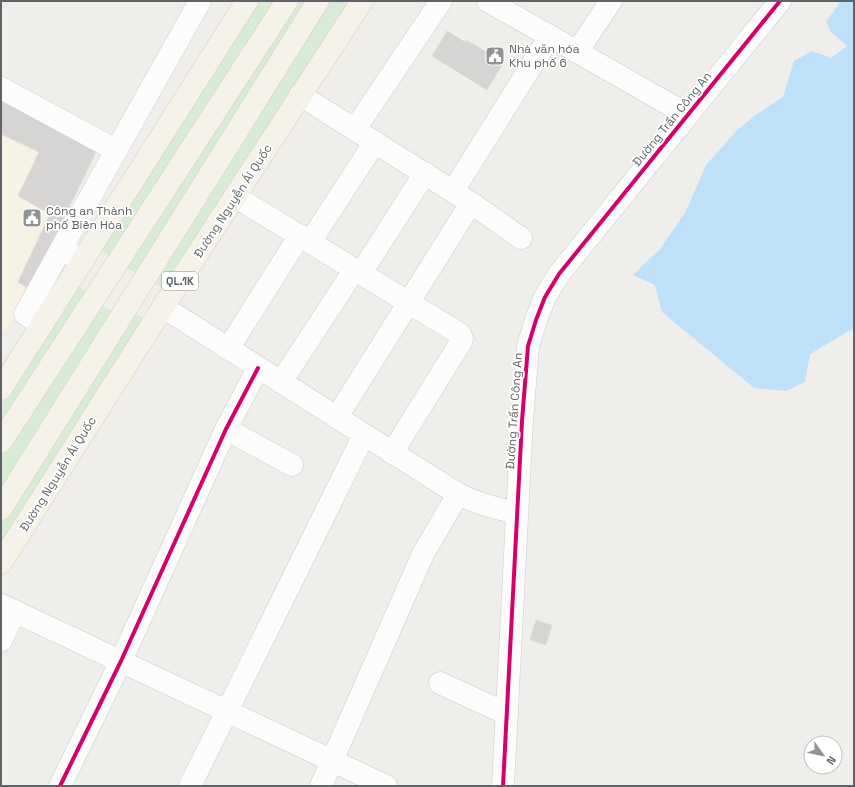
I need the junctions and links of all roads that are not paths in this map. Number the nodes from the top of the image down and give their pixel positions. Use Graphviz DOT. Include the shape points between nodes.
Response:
graph roads {
  1 [pos="200,1"];
  2 [pos="247,1"];
  3 [pos="287,1"];
  4 [pos="318,1"];
  5 [pos="362,1"];
  6 [pos="441,1"];
  7 [pos="489,1"];
  8 [pos="611,1"];
  9 [pos="780,1"];
  10 [pos="550,36"];
  11 [pos="577,52"];
  12 [pos="1,88"];
  13 [pos="300,95"];
  14 [pos="688,115"];
  15 [pos="355,129"];
  16 [pos="375,142"];
  17 [pos="116,150"];
  18 [pos="425,173"];
  19 [pos="453,191"];
  20 [pos="236,196"];
  21 [pos="471,202"];
  22 [pos="521,238"];
  23 [pos="305,239"];
  24 [pos="61,249"];
  25 [pos="83,260"];
  26 [pos="358,271"];
  27 [pos="109,276"];
  28 [pos="137,293"];
  29 [pos="408,302"];
  30 [pos="163,308"];
  31 [pos="42,325"];
  32 [pos="228,349"];
  33 [pos="258,368"];
  34 [pos="281,382"];
  35 [pos="1,388"];
  36 [pos="337,417"];
  37 [pos="226,429"];
  38 [pos="364,435"];
  39 [pos="1,442"];
  40 [pos="392,452"];
  41 [pos="292,465"];
  42 [pos="458,494"];
  43 [pos="1,509"];
  44 [pos="518,512"];
  45 [pos="1,563"];
  46 [pos="8,608"];
  47 [pos="1,641"];
  48 [pos="121,661"];
  49 [pos="440,683"];
  50 [pos="227,711"];
  51 [pos="508,714"];
  52 [pos="333,761"];
  53 [pos="60,786"];
  54 [pos="190,786"];
  55 [pos="321,786"];
  56 [pos="386,786"];
  57 [pos="503,786"];
  1 -- 17 [label="street"];
  2 -- 25 [label="main road"];
  3 -- 27 [label="main road"];
  4 -- 28 [label="main road, QL.1K"];
  5 -- 13 [label="main road, Đường Nguyễn Ái Quốc / QL.1K"];
  6 -- 15 [label="street"];
  7 -- 10 [label="street"];
  8 -- 11 [label="street"];
  9 -- 14 [label="street, Đường Trần Công An"];
  10 -- 11 [label="street"];
  10 -- 19 [label="street"];
  11 -- 14 [label="street"];
  12 -- 17 [label="street"];
  13 -- 15 [label="street"];
  13 -- 20 [label="main road, Đường Nguyễn Ái Quốc / QL.1K"];
  14 -- 44 [label="street, Đường Trần Công An" via="559,274 538,314 528,346"];
  15 -- 16 [label="street"];
  16 -- 18 [label="street"];
  16 -- 23 [label="street"];
  17 -- 24 [label="street"];
  18 -- 19 [label="street"];
  18 -- 26 [label="street"];
  19 -- 21 [label="street"];
  20 -- 23 [label="street"];
  20 -- 30 [label="main road, Đường Nguyễn Ái Quốc / QL.1K"];
  21 -- 22 [label="street"];
  21 -- 29 [label="street"];
  23 -- 26 [label="street"];
  23 -- 32 [label="street"];
  24 -- 25 [label="street"];
  24 -- 31 [label="street" via="25,314"];
  25 -- 27 [label="main road"];
  25 -- 31 [label="main road"];
  26 -- 29 [label="street"];
  26 -- 34 [label="street"];
  27 -- 28 [label="main road"];
  27 -- 39 [label="main road"];
  28 -- 30 [label="main road"];
  28 -- 43 [label="main road, QL.1K"];
  29 -- 36 [label="street"];
  29 -- 40 [label="street" via="458,332 462,339"];
  30 -- 32 [label="street"];
  30 -- 45 [label="main road, Đường Nguyễn Ái Quốc / QL.1K"];
  31 -- 35 [label="main road"];
  32 -- 33 [label="street"];
  33 -- 34 [label="street"];
  33 -- 37 [label="street"];
  34 -- 36 [label="street"];
  36 -- 38 [label="street"];
  37 -- 41 [label="street"];
  37 -- 48 [label="street"];
  38 -- 40 [label="street"];
  38 -- 50 [label="street"];
  40 -- 42 [label="street"];
  42 -- 44 [label="street" via="482,505"];
  42 -- 52 [label="street" via="423,554"];
  44 -- 51 [label="street, Đường Trần Công An"];
  46 -- 47 [label="street"];
  46 -- 48 [label="street"];
  48 -- 50 [label="street"];
  48 -- 53 [label="street"];
  49 -- 51 [label="street"];
  50 -- 52 [label="street"];
  50 -- 54 [label="street"];
  51 -- 57 [label="street, Đường Trần Công An"];
  52 -- 55 [label="street"];
  52 -- 56 [label="street"];
}
